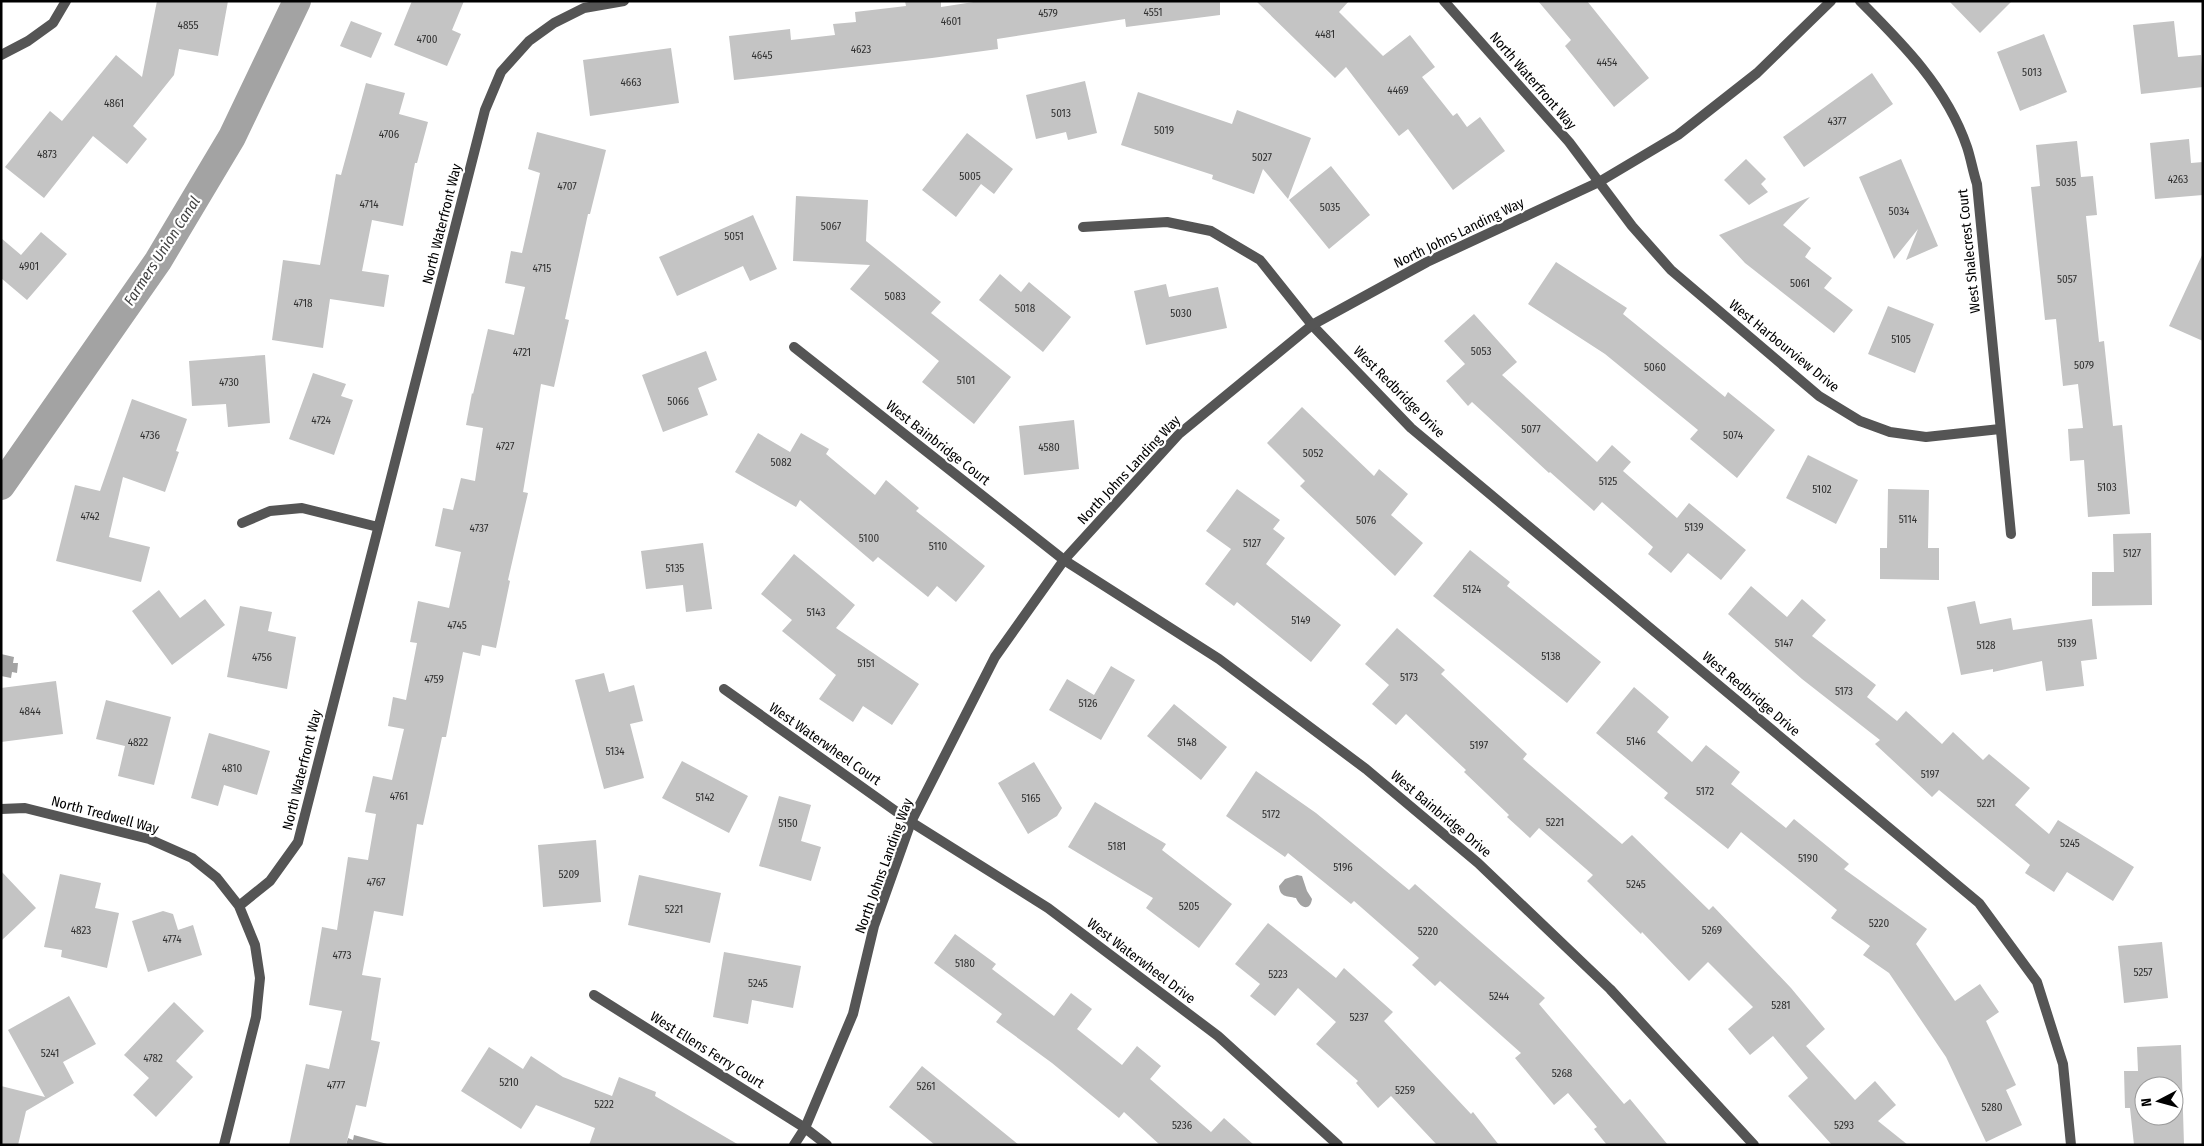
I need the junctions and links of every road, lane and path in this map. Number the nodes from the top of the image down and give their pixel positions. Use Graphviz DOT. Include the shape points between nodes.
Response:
graph roads {
  1 [pos="66,1"];
  2 [pos="624,1"];
  3 [pos="1444,1"];
  4 [pos="1831,1"];
  5 [pos="1860,1"];
  6 [pos="1,55"];
  7 [pos="1599,182"];
  8 [pos="1083,227"];
  9 [pos="1312,325"];
  10 [pos="794,347"];
  11 [pos="2000,429"];
  12 [pos="242,524"];
  13 [pos="378,527"];
  14 [pos="2011,534"];
  15 [pos="1064,560"];
  16 [pos="724,689"];
  17 [pos="1,809"];
  18 [pos="911,822"];
  19 [pos="239,906"];
  20 [pos="594,995"];
  21 [pos="805,1128"];
  22 [pos="224,1145"];
  23 [pos="794,1145"];
  24 [pos="827,1145"];
  25 [pos="1338,1145"];
  26 [pos="1754,1145"];
  27 [pos="2071,1145"];
  1 -- 6 [label="street" via="53,23"];
  2 -- 13 [label="street, North Waterfront Way" via="584,8 554,22 529,41 501,72 485,110"];
  3 -- 7 [label="street, North Waterfront Way" via="1569,142"];
  4 -- 7 [label="street, North Johns Landing Way" via="1757,73 1678,135"];
  5 -- 11 [label="street, West Shalecrest Court" via="1928,74 1951,111 1967,146 1976,184"];
  7 -- 9 [label="street, North Johns Landing Way" via="1426,262"];
  7 -- 11 [label="street, West Harbourview Drive" via="1671,270 1819,396 1860,421 1890,432 1926,437"];
  8 -- 9 [label="street, West Redbridge Drive" via="1167,222 1211,231 1260,260"];
  9 -- 15 [label="street, North Johns Landing Way" via="1178,434"];
  9 -- 27 [label="street, West Redbridge Drive" via="1411,428 1979,903 2037,982 2063,1064"];
  10 -- 15 [label="street, West Bainbridge Court"];
  11 -- 14 [label="street, West Shalecrest Court"];
  12 -- 13 [label="street" via="270,511 302,508"];
  13 -- 19 [label="street, North Waterfront Way" via="298,842 270,881"];
  15 -- 18 [label="street, North Johns Landing Way" via="995,657"];
  15 -- 26 [label="street, West Bainbridge Drive" via="1218,659 1366,769 1463,851 1610,989"];
  16 -- 18 [label="street, West Waterwheel Court"];
  17 -- 19 [label="street, North Tredwell Way" via="25,808 149,839 192,858 217,878"];
  18 -- 21 [label="street, North Johns Landing Way" via="874,926 853,1014"];
  18 -- 25 [label="street, West Waterwheel Drive" via="1048,908 1210,1030"];
  19 -- 22 [label="street" via="255,945 260,978 256,1017"];
  20 -- 21 [label="street, West Ellens Ferry Court"];
  21 -- 23 [label="street, North Johns Landing Way"];
  21 -- 24 [label="street, West Ellens Ferry Court"];
}
